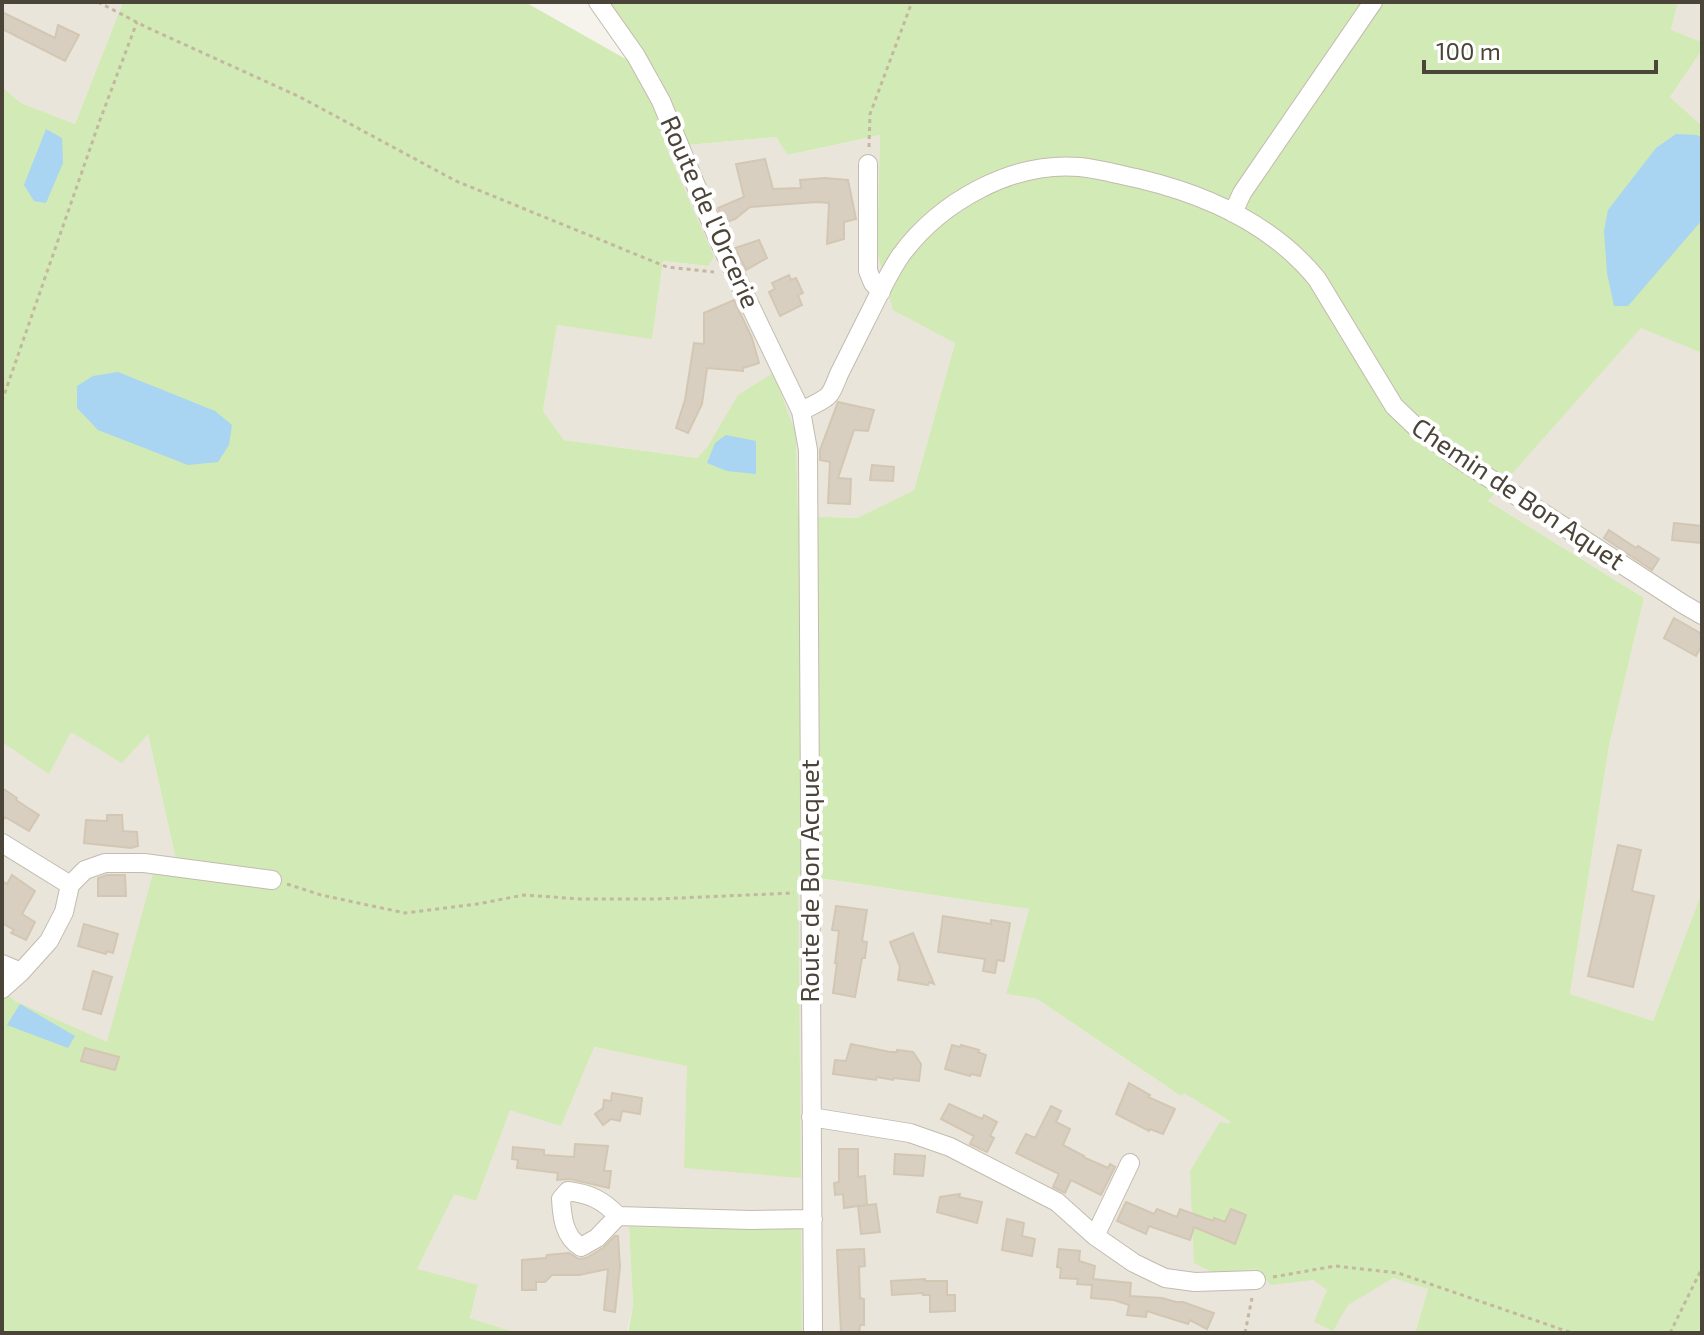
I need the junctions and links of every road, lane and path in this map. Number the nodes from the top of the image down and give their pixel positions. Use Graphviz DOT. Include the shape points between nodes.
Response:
graph roads {
  1 [pos="98,2"];
  2 [pos="598,2"];
  3 [pos="912,2"];
  4 [pos="1373,2"];
  5 [pos="137,22"];
  6 [pos="868,164"];
  7 [pos="1233,213"];
  8 [pos="736,275"];
  9 [pos="881,292"];
  10 [pos="2,401"];
  11 [pos="803,420"];
  12 [pos="1702,615"];
  13 [pos="2,843"];
  14 [pos="272,880"];
  15 [pos="70,885"];
  16 [pos="810,892"];
  17 [pos="2,964"];
  18 [pos="21,972"];
  19 [pos="2,989"];
  20 [pos="811,1117"];
  21 [pos="1130,1163"];
  22 [pos="618,1216"];
  23 [pos="813,1219"];
  24 [pos="1095,1236"];
  25 [pos="1702,1268"];
  26 [pos="1256,1280"];
  27 [pos="813,1333"];
  28 [pos="1245,1333"];
  29 [pos="1572,1333"];
  30 [pos="1670,1333"];
  1 -- 5 [label="path"];
  2 -- 8 [label="street, Route de l'Orcerie" via="661,101"];
  3 -- 6 [label="path" via="870,114"];
  4 -- 7 [label="street"];
  5 -- 8 [label="path" via="300,97 456,181 667,267"];
  5 -- 10 [label="path"];
  6 -- 9 [label="street" via="868,271"];
  7 -- 9 [label="street, Chemin de Bon Aquet" via="1157,184 1103,171 1050,168 1013,175 955,202 925,228 900,256"];
  7 -- 12 [label="street, Chemin de Bon Aquet" via="1303,262 1394,406 1418,429"];
  8 -- 11 [label="street, Route de l'Orcerie"];
  9 -- 11 [label="street, Chemin de Bon Aquet" via="828,396"];
  11 -- 16 [label="street, Route de Bon Acquet" via="809,465"];
  13 -- 15 [label="street"];
  14 -- 15 [label="street" via="105,863 85,870"];
  14 -- 16 [label="path" via="405,913 524,895 656,899"];
  15 -- 18 [label="street" via="49,941"];
  16 -- 20 [label="street, Route de Bon Acquet"];
  17 -- 18 [label="street"];
  18 -- 19 [label="street"];
  20 -- 23 [label="street, Route de Bon Acquet"];
  20 -- 24 [label="street" via="910,1133 950,1147 1057,1202"];
  21 -- 24 [label="street"];
  22 -- 23 [label="street"];
  23 -- 27 [label="street, Route de Bon Acquet"];
  24 -- 26 [label="street" via="1165,1278"];
  25 -- 30 [label="path"];
  26 -- 28 [label="path"];
  26 -- 29 [label="path" via="1335,1266 1398,1273"];
}
